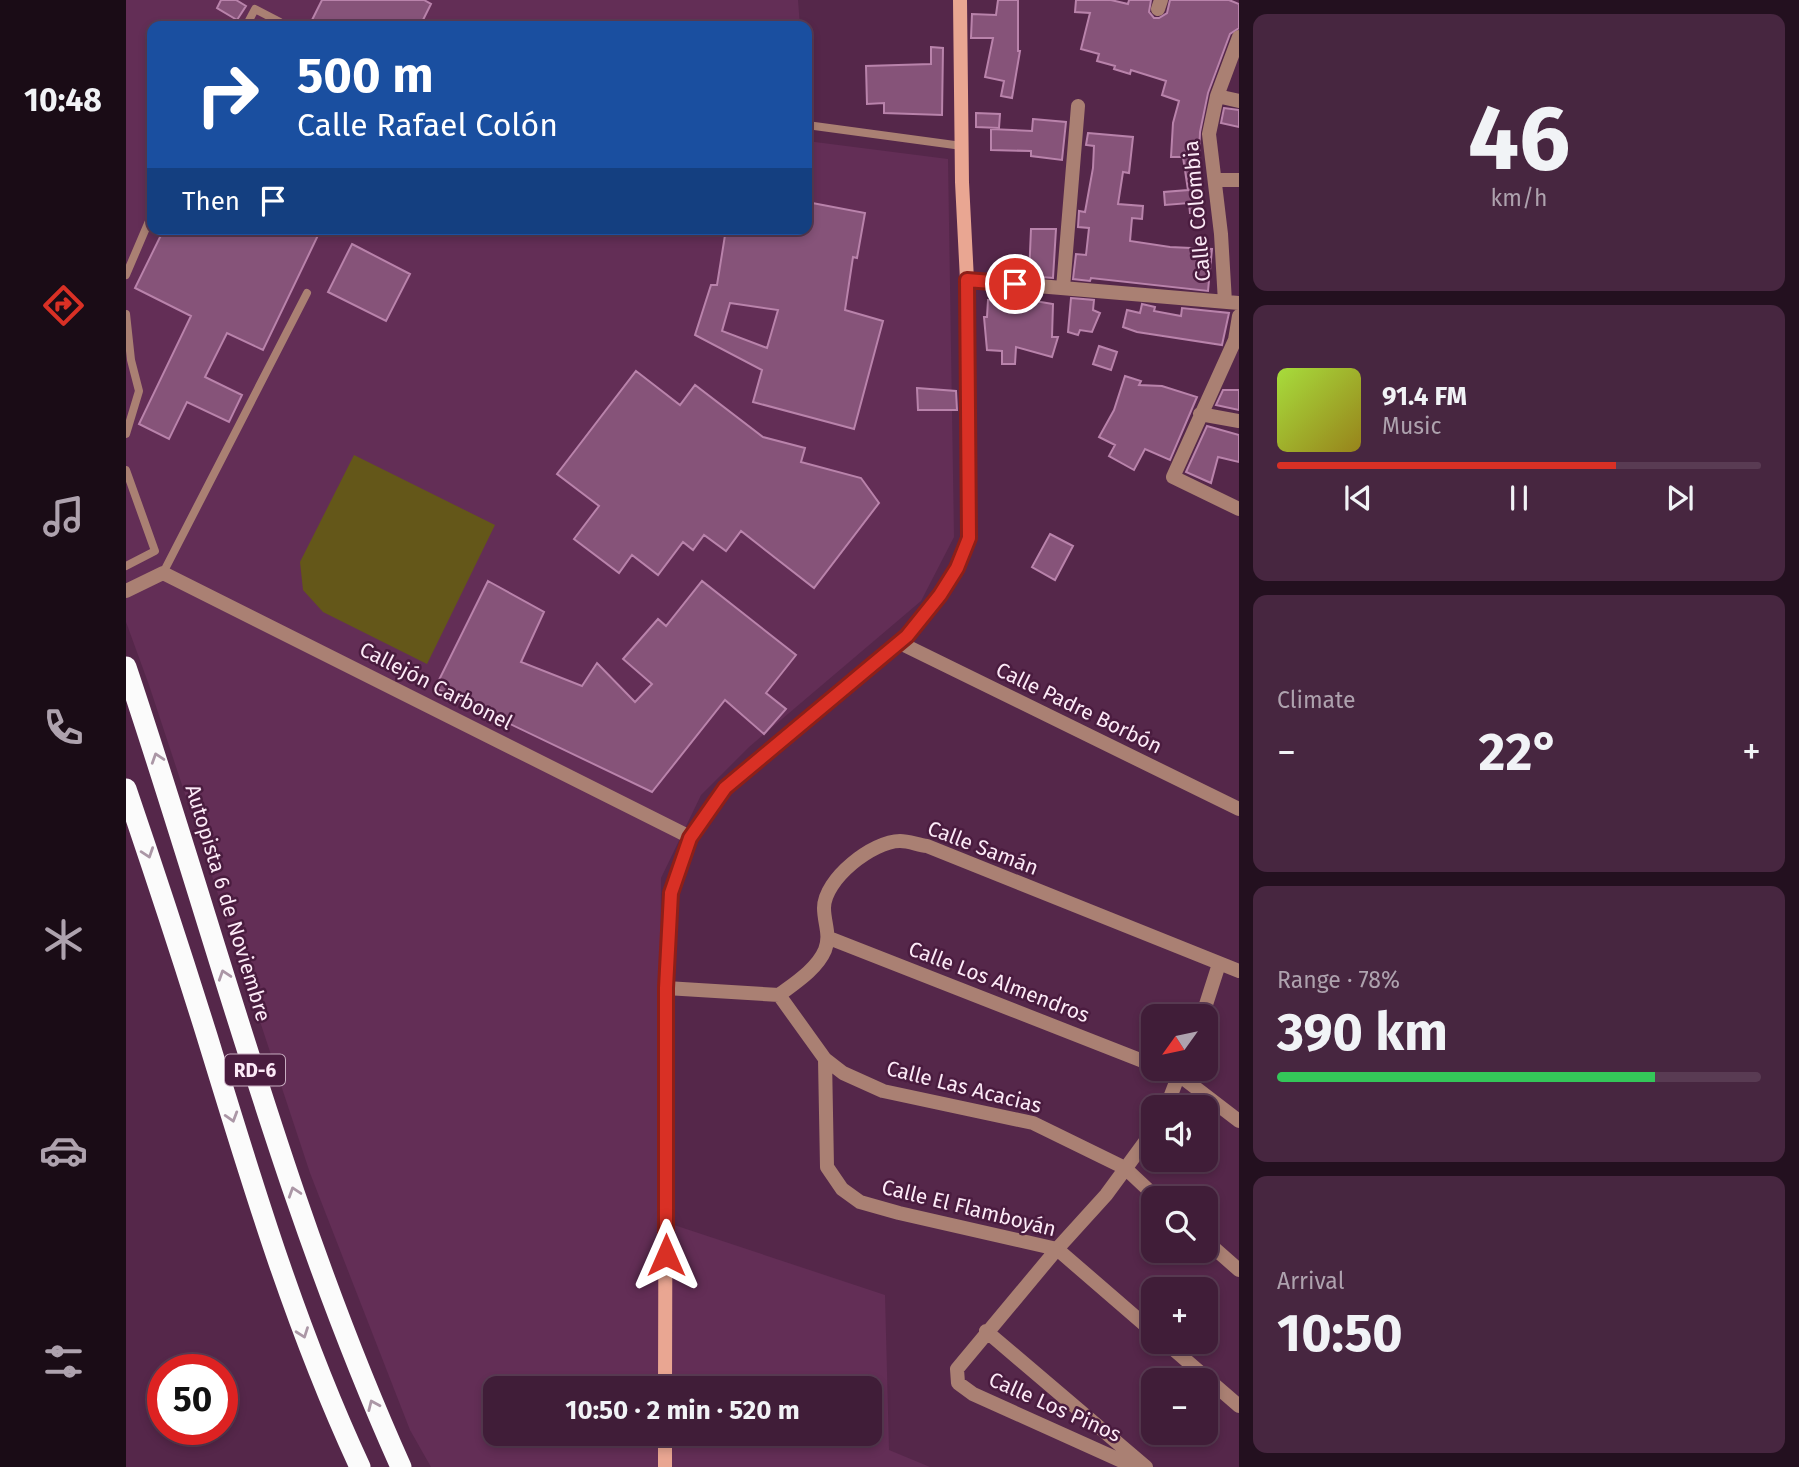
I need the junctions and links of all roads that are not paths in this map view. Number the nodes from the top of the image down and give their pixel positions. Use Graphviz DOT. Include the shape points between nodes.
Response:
graph roads {
  1 [pos="960,0"];
  2 [pos="249,21"];
  3 [pos="278,21"];
  4 [pos="1239,37"];
  5 [pos="1217,96"];
  6 [pos="1239,101"];
  7 [pos="1078,106"];
  8 [pos="812,126"];
  9 [pos="961,146"];
  10 [pos="1215,180"];
  11 [pos="1239,180"];
  12 [pos="147,227"];
  13 [pos="126,275"];
  14 [pos="967,280"];
  15 [pos="1063,288"];
  16 [pos="307,293"];
  17 [pos="1232,303"];
  18 [pos="126,314"];
  19 [pos="1239,316"];
  20 [pos="1200,414"];
  21 [pos="1239,421"];
  22 [pos="126,434"];
  23 [pos="126,470"];
  24 [pos="1239,509"];
  25 [pos="126,566"];
  26 [pos="163,573"];
  27 [pos="126,590"];
  28 [pos="900,643"];
  29 [pos="126,667"];
  30 [pos="126,789"];
  31 [pos="1239,809"];
  32 [pos="690,838"];
  33 [pos="829,938"];
  34 [pos="1219,964"];
  35 [pos="1239,971"];
  36 [pos="666,988"];
  37 [pos="779,995"];
  38 [pos="1206,1004"];
  39 [pos="825,1059"];
  40 [pos="1141,1060"];
  41 [pos="1192,1082"];
  42 [pos="1239,1121"];
  43 [pos="1141,1147"];
  44 [pos="1125,1168"];
  45 [pos="1144,1186"];
  46 [pos="1056,1249"];
  47 [pos="1218,1252"];
  48 [pos="1239,1270"];
  49 [pos="1141,1322"];
  50 [pos="986,1331"];
  51 [pos="1179,1354"];
  52 [pos="665,1376"];
  53 [pos="1239,1406"];
  54 [pos="665,1446"];
  55 [pos="360,1467"];
  56 [pos="401,1467"];
  57 [pos="665,1467"];
  58 [pos="1135,1467"];
  59 [pos="1146,1467"];
  1 -- 9 [label="main road"];
  2 -- 3 [label="lane" via="255,9"];
  4 -- 5 [label="street, Calle Colombia"];
  5 -- 6 [label="street"];
  5 -- 10 [label="street, Calle Colombia" via="1209,134"];
  7 -- 15 [label="street"];
  8 -- 9 [label="lane"];
  9 -- 14 [label="main road"];
  10 -- 11 [label="street"];
  10 -- 17 [label="street, Calle Colombia"];
  12 -- 13 [label="lane"];
  14 -- 15 [label="street"];
  14 -- 28 [label="main road" via="969,538 940,595"];
  15 -- 17 [label="street"];
  16 -- 26 [label="lane"];
  18 -- 22 [label="lane" via="139,391"];
  19 -- 20 [label="street" via="1235,340"];
  20 -- 21 [label="street"];
  20 -- 24 [label="street" via="1173,477"];
  23 -- 25 [label="lane" via="155,551"];
  26 -- 27 [label="street"];
  26 -- 32 [label="street, Callejón Carbonel"];
  28 -- 31 [label="street, Calle Padre Borbón"];
  28 -- 32 [label="main road" via="725,788"];
  56 -- 29 [label="highway, Autopista 6 de Noviembre / RD-6, one-way" via="334,1308 302,1216"];
  30 -- 55 [label="highway, RD-6, one-way" via="271,1243 306,1342"];
  32 -- 36 [label="main road" via="671,893"];
  33 -- 34 [label="street, Calle Samán" via="824,906 832,886 865,854 900,841 926,846"];
  33 -- 37 [label="street" via="823,954 803,977"];
  33 -- 40 [label="street, Calle Los Almendros"];
  34 -- 35 [label="street, Calle Samán"];
  34 -- 38 [label="street"];
  36 -- 37 [label="street"];
  36 -- 52 [label="main road"];
  37 -- 39 [label="street, Calle Las Acacias"];
  39 -- 44 [label="street, Calle Las Acacias" via="843,1073 883,1091 1033,1123"];
  39 -- 46 [label="street, Calle El Flamboyán" via="827,1167 842,1189 860,1202 899,1213"];
  41 -- 42 [label="street"];
  43 -- 44 [label="street"];
  44 -- 45 [label="street, Calle Las Acacias"];
  44 -- 46 [label="street"];
  46 -- 49 [label="street, Calle El Flamboyán"];
  46 -- 50 [label="street"];
  47 -- 48 [label="street"];
  50 -- 58 [label="street, Calle Los Pinos" via="957,1368 958,1383 973,1394"];
  50 -- 59 [label="street"];
  51 -- 53 [label="street"];
  54 -- 57 [label="main road"];
}
